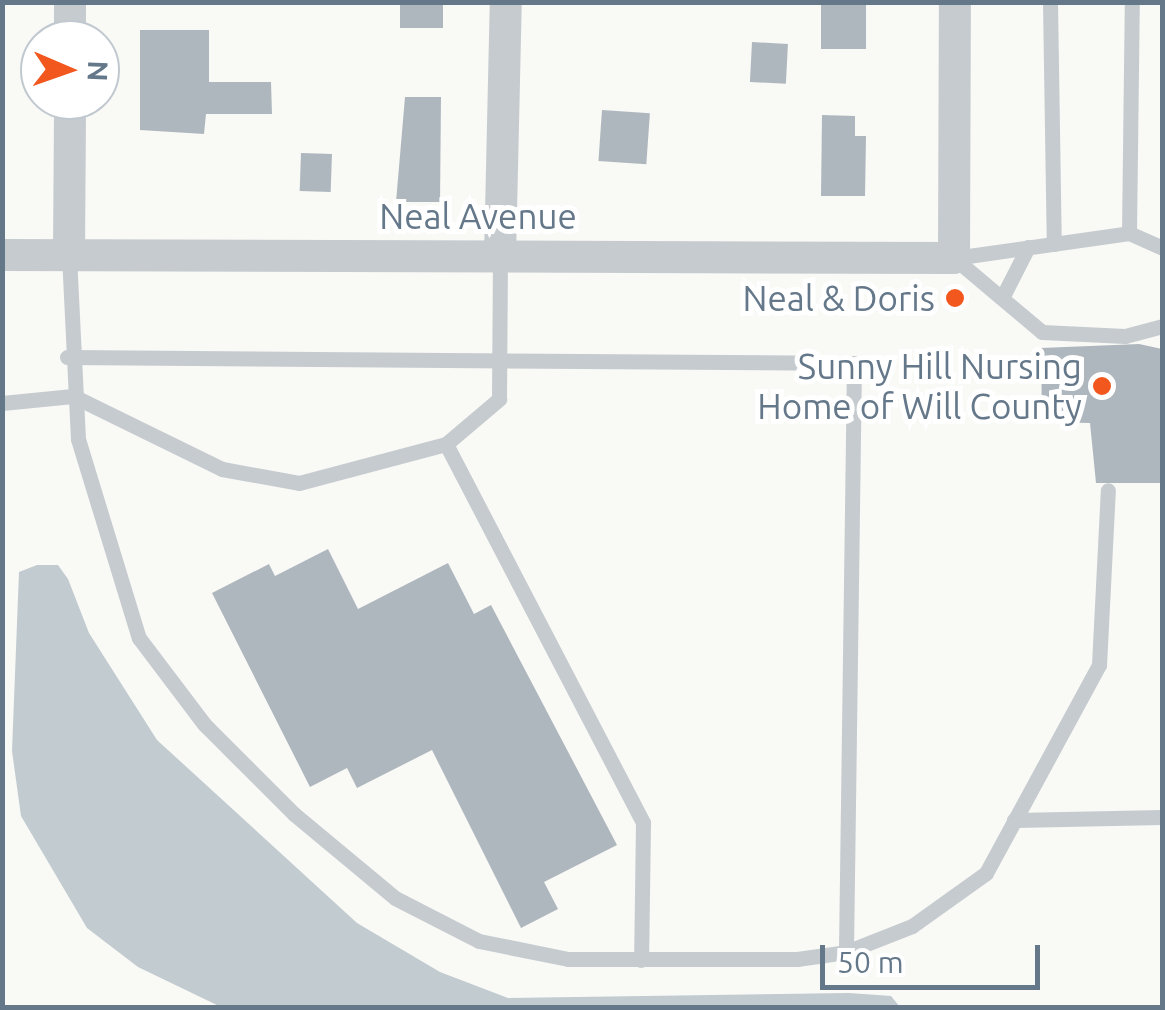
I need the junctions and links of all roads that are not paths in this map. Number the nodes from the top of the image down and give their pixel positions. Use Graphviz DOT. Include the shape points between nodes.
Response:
graph roads {
  1 [pos="506,2"];
  2 [pos="956,2"];
  3 [pos="1050,2"];
  4 [pos="1132,2"];
  5 [pos="70,120"];
  6 [pos="1129,233"];
  7 [pos="1054,244"];
  8 [pos="1028,247"];
  9 [pos="1162,248"];
  10 [pos="2,255"];
  11 [pos="69,255"];
  12 [pos="500,256"];
  13 [pos="954,258"];
  14 [pos="1003,296"];
  15 [pos="1162,326"];
  16 [pos="67,357"];
  17 [pos="500,358"];
  18 [pos="72,396"];
  19 [pos="2,403"];
  20 [pos="446,444"];
  21 [pos="1108,490"];
  22 [pos="1162,818"];
  23 [pos="1014,820"];
  24 [pos="846,952"];
  25 [pos="640,960"];
  1 -- 12 [label="street"];
  2 -- 13 [label="street"];
  3 -- 7 [label="lane"];
  4 -- 6 [label="lane"];
  5 -- 11 [label="street"];
  6 -- 7 [label="lane"];
  6 -- 9 [label="lane"];
  7 -- 8 [label="lane"];
  8 -- 13 [label="lane"];
  8 -- 14 [label="lane"];
  10 -- 11 [label="street, Neal Avenue"];
  11 -- 12 [label="street, Neal Avenue"];
  11 -- 16 [label="lane"];
  12 -- 13 [label="street, Neal Avenue"];
  12 -- 17 [label="lane"];
  13 -- 14 [label="lane"];
  14 -- 15 [label="lane" via="1042,332 1125,336"];
  16 -- 17 [label="lane"];
  16 -- 18 [label="lane"];
  17 -- 20 [label="lane" via="500,400"];
  17 -- 24 [label="lane" via="854,363"];
  18 -- 19 [label="lane"];
  18 -- 20 [label="lane" via="262,480 338,479"];
  18 -- 25 [label="lane" via="99,530 139,638 204,724 281,801 395,898 478,941"];
  20 -- 25 [label="lane" via="643,823"];
  21 -- 23 [label="lane" via="1099,664"];
  22 -- 23 [label="lane"];
  23 -- 24 [label="lane" via="986,872 912,926"];
  24 -- 25 [label="lane"];
}
